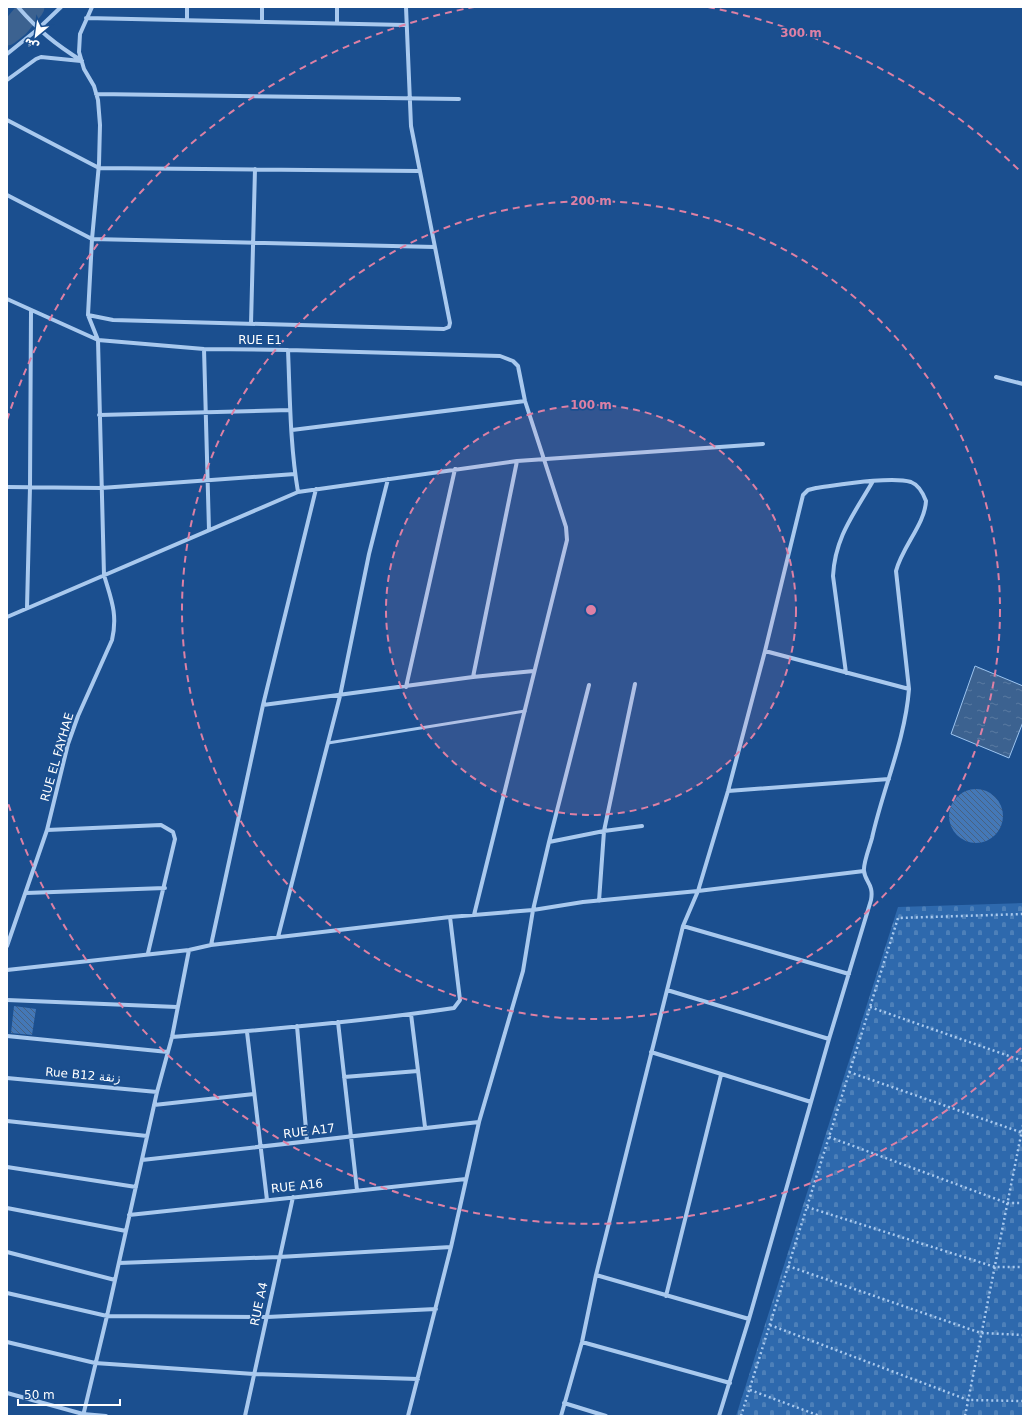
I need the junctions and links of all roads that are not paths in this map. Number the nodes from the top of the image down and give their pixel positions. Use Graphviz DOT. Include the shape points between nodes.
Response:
graph roads {
  1 [pos="18,7"];
  2 [pos="60,7"];
  3 [pos="92,7"];
  4 [pos="188,7"];
  5 [pos="262,7"];
  6 [pos="337,7"];
  7 [pos="406,7"];
  8 [pos="86,18"];
  9 [pos="187,20"];
  10 [pos="262,22"];
  11 [pos="337,24"];
  12 [pos="405,25"];
  13 [pos="38,30"];
  14 [pos="7,54"];
  15 [pos="82,61"];
  16 [pos="7,80"];
  17 [pos="96,94"];
  18 [pos="409,98"];
  19 [pos="459,99"];
  20 [pos="7,120"];
  21 [pos="99,168"];
  22 [pos="255,169"];
  23 [pos="419,171"];
  24 [pos="7,195"];
  25 [pos="92,239"];
  26 [pos="253,242"];
  27 [pos="435,247"];
  28 [pos="7,299"];
  29 [pos="31,311"];
  30 [pos="88,315"];
  31 [pos="251,324"];
  32 [pos="98,340"];
  33 [pos="204,350"];
  34 [pos="288,350"];
  35 [pos="996,377"];
  36 [pos="1023,384"];
  37 [pos="525,401"];
  38 [pos="290,410"];
  39 [pos="207,414"];
  40 [pos="99,415"];
  41 [pos="292,430"];
  42 [pos="763,444"];
  43 [pos="544,459"];
  44 [pos="517,461"];
  45 [pos="454,469"];
  46 [pos="295,474"];
  47 [pos="208,479"];
  48 [pos="388,479"];
  49 [pos="873,481"];
  50 [pos="7,487"];
  51 [pos="30,487"];
  52 [pos="101,488"];
  53 [pos="316,489"];
  54 [pos="298,492"];
  55 [pos="209,530"];
  56 [pos="104,575"];
  57 [pos="26,608"];
  58 [pos="7,617"];
  59 [pos="765,651"];
  60 [pos="534,671"];
  61 [pos="846,672"];
  62 [pos="473,677"];
  63 [pos="635,684"];
  64 [pos="589,685"];
  65 [pos="406,687"];
  66 [pos="909,689"];
  67 [pos="340,696"];
  68 [pos="263,705"];
  69 [pos="524,711"];
  70 [pos="328,743"];
  71 [pos="889,779"];
  72 [pos="728,791"];
  73 [pos="642,826"];
  74 [pos="47,830"];
  75 [pos="604,831"];
  76 [pos="549,842"];
  77 [pos="864,871"];
  78 [pos="165,888"];
  79 [pos="698,891"];
  80 [pos="26,894"];
  81 [pos="599,900"];
  82 [pos="533,910"];
  83 [pos="474,915"];
  84 [pos="450,917"];
  85 [pos="683,926"];
  86 [pos="278,937"];
  87 [pos="211,945"];
  88 [pos="7,946"];
  89 [pos="189,950"];
  90 [pos="148,953"];
  91 [pos="7,970"];
  92 [pos="849,974"];
  93 [pos="666,990"];
  94 [pos="7,1000"];
  95 [pos="178,1008"];
  96 [pos="411,1014"];
  97 [pos="338,1022"];
  98 [pos="297,1026"];
  99 [pos="247,1032"];
  100 [pos="7,1036"];
  101 [pos="172,1037"];
  102 [pos="829,1039"];
  103 [pos="168,1052"];
  104 [pos="651,1052"];
  105 [pos="418,1071"];
  106 [pos="721,1074"];
  107 [pos="344,1077"];
  108 [pos="7,1078"];
  109 [pos="157,1092"];
  110 [pos="254,1094"];
  111 [pos="811,1102"];
  112 [pos="154,1105"];
  113 [pos="7,1121"];
  114 [pos="479,1122"];
  115 [pos="425,1127"];
  116 [pos="147,1136"];
  117 [pos="350,1136"];
  118 [pos="307,1141"];
  119 [pos="260,1147"];
  120 [pos="142,1160"];
  121 [pos="7,1167"];
  122 [pos="466,1179"];
  123 [pos="136,1187"];
  124 [pos="357,1190"];
  125 [pos="293,1197"];
  126 [pos="267,1200"];
  127 [pos="7,1208"];
  128 [pos="129,1215"];
  129 [pos="126,1232"];
  130 [pos="451,1247"];
  131 [pos="7,1252"];
  132 [pos="279,1257"];
  133 [pos="119,1263"];
  134 [pos="596,1275"];
  135 [pos="115,1280"];
  136 [pos="7,1293"];
  137 [pos="666,1296"];
  138 [pos="436,1309"];
  139 [pos="107,1316"];
  140 [pos="266,1317"];
  141 [pos="749,1319"];
  142 [pos="7,1342"];
  143 [pos="582,1342"];
  144 [pos="95,1363"];
  145 [pos="254,1374"];
  146 [pos="418,1379"];
  147 [pos="730,1382"];
  148 [pos="7,1393"];
  149 [pos="564,1403"];
  150 [pos="83,1415"];
  151 [pos="106,1416"];
  152 [pos="245,1416"];
  153 [pos="408,1416"];
  154 [pos="561,1416"];
  155 [pos="606,1416"];
  156 [pos="719,1416"];
  1 -- 13 [label="street"];
  2 -- 13 [label="street"];
  3 -- 8 [label="street"];
  4 -- 9 [label="street"];
  5 -- 10 [label="street"];
  6 -- 11 [label="street"];
  7 -- 12 [label="street"];
  8 -- 9 [label="street"];
  8 -- 15 [label="street" via="80,34 79,52"];
  9 -- 10 [label="street"];
  10 -- 11 [label="street"];
  11 -- 12 [label="street"];
  12 -- 18 [label="street"];
  13 -- 14 [label="street"];
  13 -- 15 [label="street"];
  15 -- 16 [label="street" via="41,57"];
  15 -- 17 [label="street"];
  17 -- 18 [label="street"];
  17 -- 21 [label="street" via="100,125"];
  18 -- 19 [label="street"];
  18 -- 23 [label="street"];
  20 -- 21 [label="street"];
  21 -- 22 [label="street"];
  21 -- 25 [label="street"];
  22 -- 23 [label="street"];
  22 -- 26 [label="street"];
  23 -- 27 [label="street"];
  24 -- 25 [label="street"];
  25 -- 26 [label="street"];
  25 -- 30 [label="street"];
  26 -- 27 [label="street"];
  26 -- 31 [label="street"];
  27 -- 31 [label="street" via="449,327 444,329"];
  28 -- 29 [label="street, RUE E1"];
  29 -- 32 [label="street, RUE E1"];
  29 -- 51 [label="street"];
  30 -- 31 [label="street" via="113,320"];
  30 -- 32 [label="street"];
  32 -- 33 [label="street, RUE E1"];
  32 -- 40 [label="street, RUE EL FAYHAE"];
  33 -- 34 [label="street, RUE E1"];
  33 -- 39 [label="street"];
  34 -- 37 [label="street, RUE E1" via="500,356 514,361 518,366"];
  34 -- 38 [label="street"];
  35 -- 36 [label="street"];
  37 -- 41 [label="street"];
  37 -- 43 [label="street"];
  38 -- 39 [label="street"];
  38 -- 41 [label="street"];
  39 -- 40 [label="street"];
  39 -- 47 [label="street"];
  40 -- 52 [label="street, RUE EL FAYHAE"];
  41 -- 46 [label="street"];
  42 -- 43 [label="street"];
  43 -- 44 [label="street"];
  43 -- 60 [label="street" via="566,527 567,540"];
  44 -- 45 [label="street"];
  44 -- 62 [label="street"];
  45 -- 48 [label="street"];
  45 -- 65 [label="street"];
  46 -- 47 [label="street"];
  46 -- 54 [label="street"];
  47 -- 52 [label="street"];
  47 -- 55 [label="street"];
  48 -- 53 [label="street"];
  48 -- 67 [label="street" via="369,554"];
  49 -- 59 [label="street" via="816,488 808,490 803,495"];
  49 -- 61 [label="street" via="838,541 833,564"];
  49 -- 66 [label="street" via="912,482 918,486 926,501 923,515 901,556 896,571"];
  50 -- 51 [label="street"];
  51 -- 52 [label="street"];
  51 -- 57 [label="street"];
  52 -- 56 [label="street, RUE EL FAYHAE"];
  53 -- 54 [label="street"];
  53 -- 68 [label="street"];
  54 -- 55 [label="street"];
  55 -- 56 [label="street"];
  56 -- 57 [label="street"];
  56 -- 74 [label="street, RUE EL FAYHAE" via="114,609 115,626 112,640 68,744"];
  57 -- 58 [label="street"];
  59 -- 61 [label="street"];
  59 -- 72 [label="street"];
  60 -- 62 [label="street"];
  60 -- 69 [label="street"];
  61 -- 66 [label="street"];
  62 -- 65 [label="street"];
  63 -- 75 [label="street"];
  64 -- 76 [label="street"];
  65 -- 67 [label="street"];
  66 -- 71 [label="street" via="904,723"];
  67 -- 68 [label="street"];
  67 -- 70 [label="street"];
  68 -- 87 [label="street"];
  69 -- 70 [label="lane"];
  69 -- 83 [label="street"];
  70 -- 86 [label="street"];
  71 -- 72 [label="street"];
  71 -- 77 [label="street"];
  72 -- 79 [label="street"];
  73 -- 75 [label="street"];
  74 -- 78 [label="street" via="161,825 168,828 173,832 175,839"];
  74 -- 80 [label="street, RUE EL FAYHAE"];
  75 -- 76 [label="street"];
  75 -- 81 [label="street"];
  76 -- 82 [label="street"];
  77 -- 79 [label="street"];
  77 -- 92 [label="street" via="872,892"];
  78 -- 80 [label="street"];
  78 -- 90 [label="street"];
  79 -- 81 [label="street"];
  79 -- 85 [label="street"];
  80 -- 88 [label="street, RUE EL FAYHAE"];
  81 -- 82 [label="street"];
  82 -- 83 [label="street"];
  82 -- 114 [label="street" via="523,971"];
  83 -- 84 [label="street"];
  84 -- 86 [label="street"];
  84 -- 96 [label="street" via="460,1000 454,1008"];
  85 -- 92 [label="street"];
  85 -- 93 [label="street"];
  86 -- 87 [label="street"];
  87 -- 89 [label="street"];
  89 -- 90 [label="street"];
  89 -- 95 [label="street"];
  90 -- 91 [label="street"];
  92 -- 102 [label="street"];
  93 -- 102 [label="street"];
  93 -- 104 [label="street"];
  94 -- 95 [label="street"];
  95 -- 101 [label="street"];
  96 -- 97 [label="street"];
  96 -- 105 [label="street"];
  97 -- 98 [label="street"];
  97 -- 107 [label="street"];
  98 -- 99 [label="street"];
  98 -- 118 [label="street"];
  99 -- 101 [label="street"];
  99 -- 110 [label="street"];
  100 -- 103 [label="street"];
  101 -- 103 [label="street"];
  102 -- 111 [label="street"];
  103 -- 109 [label="street"];
  104 -- 106 [label="street"];
  104 -- 134 [label="street"];
  105 -- 107 [label="street"];
  105 -- 115 [label="street"];
  106 -- 111 [label="street"];
  106 -- 137 [label="street"];
  107 -- 117 [label="street"];
  108 -- 109 [label="street, Rue B12 زنقة"];
  109 -- 112 [label="street"];
  110 -- 112 [label="street"];
  110 -- 119 [label="street"];
  111 -- 141 [label="street"];
  112 -- 116 [label="street"];
  113 -- 116 [label="street"];
  114 -- 115 [label="street, RUE A17"];
  114 -- 122 [label="street"];
  115 -- 117 [label="street, RUE A17"];
  116 -- 120 [label="street"];
  117 -- 118 [label="street, RUE A17"];
  117 -- 124 [label="street"];
  118 -- 119 [label="street, RUE A17"];
  119 -- 120 [label="street, RUE A17"];
  119 -- 126 [label="street"];
  120 -- 123 [label="street"];
  121 -- 123 [label="street"];
  122 -- 124 [label="street, RUE A16"];
  122 -- 130 [label="street"];
  123 -- 128 [label="street"];
  124 -- 125 [label="street, RUE A16"];
  125 -- 126 [label="street, RUE A16"];
  125 -- 132 [label="street, RUE A4"];
  126 -- 128 [label="street, RUE A16"];
  127 -- 129 [label="street"];
  128 -- 129 [label="street"];
  129 -- 133 [label="street"];
  130 -- 132 [label="street"];
  130 -- 138 [label="street"];
  131 -- 135 [label="street"];
  132 -- 133 [label="street"];
  132 -- 140 [label="street, RUE A4"];
  133 -- 135 [label="street"];
  134 -- 137 [label="street"];
  134 -- 143 [label="street"];
  135 -- 139 [label="street"];
  136 -- 139 [label="street"];
  137 -- 141 [label="street"];
  138 -- 140 [label="street"];
  138 -- 146 [label="street"];
  139 -- 140 [label="street"];
  139 -- 144 [label="street"];
  140 -- 145 [label="street, RUE A4"];
  141 -- 147 [label="street"];
  142 -- 144 [label="street"];
  143 -- 147 [label="street"];
  143 -- 149 [label="street"];
  144 -- 145 [label="street"];
  144 -- 150 [label="street"];
  145 -- 146 [label="street"];
  145 -- 152 [label="street, RUE A4"];
  146 -- 153 [label="street"];
  147 -- 156 [label="street"];
  148 -- 150 [label="street"];
  149 -- 154 [label="street"];
  149 -- 155 [label="street"];
  150 -- 151 [label="street"];
}
